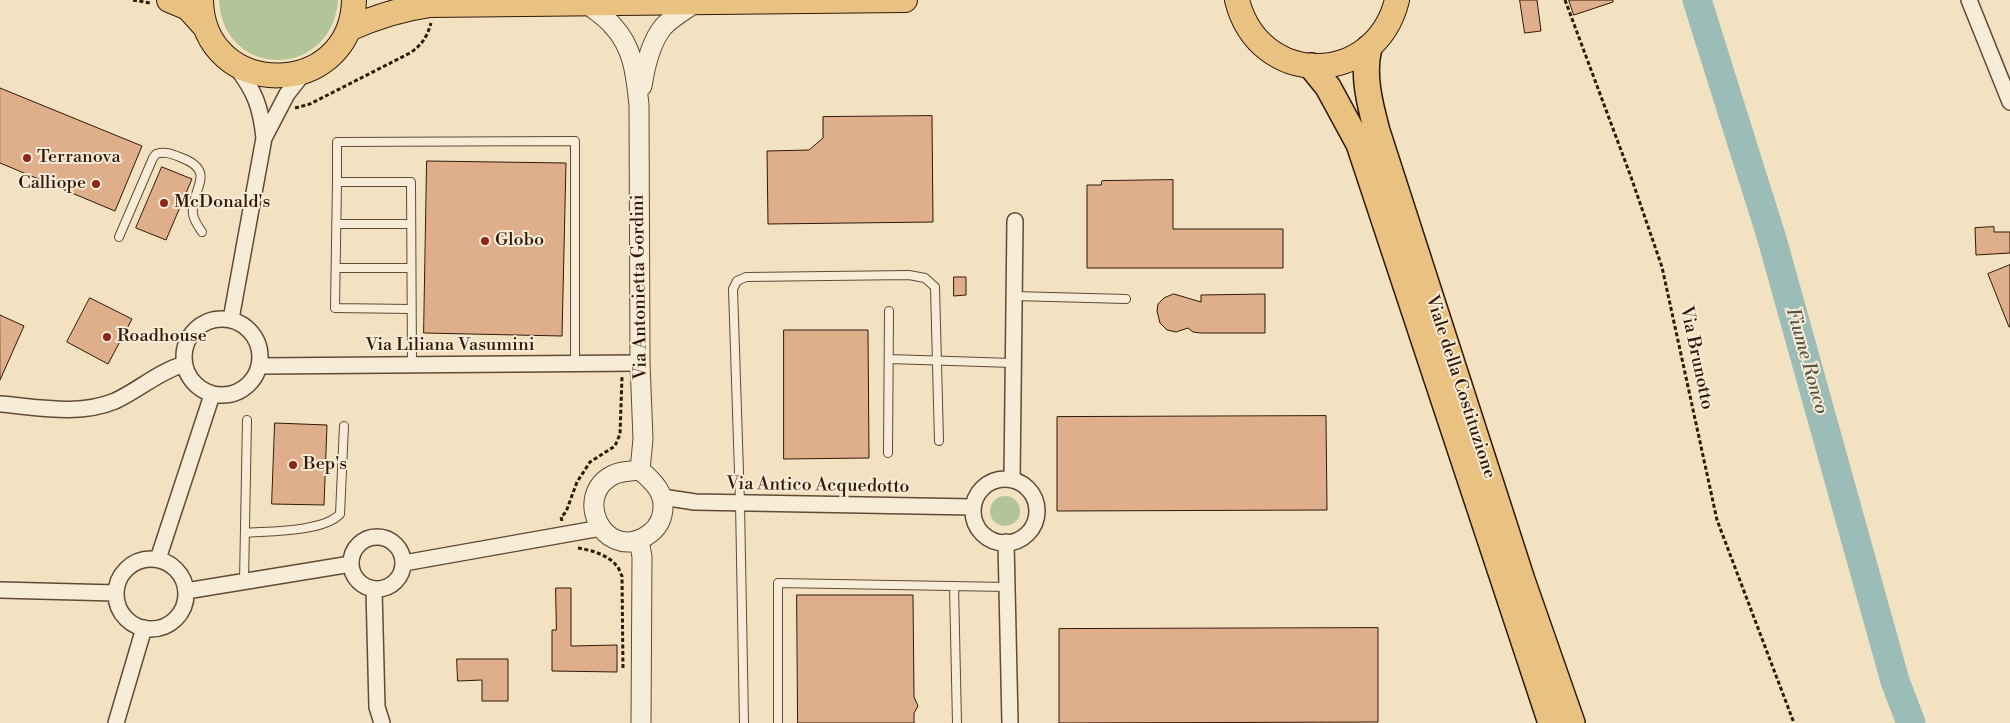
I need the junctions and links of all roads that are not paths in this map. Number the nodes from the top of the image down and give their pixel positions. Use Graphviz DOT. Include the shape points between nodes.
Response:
graph roads {
  1 [pos="169,0"];
  2 [pos="202,0"];
  3 [pos="354,0"];
  4 [pos="905,0"];
  5 [pos="1216,0"];
  6 [pos="1397,0"];
  7 [pos="1969,0"];
  8 [pos="586,3"];
  9 [pos="694,3"];
  10 [pos="1239,7"];
  11 [pos="206,28"];
  12 [pos="349,29"];
  13 [pos="1369,48"];
  14 [pos="233,63"];
  15 [pos="1311,66"];
  16 [pos="306,70"];
  17 [pos="2010,102"];
  18 [pos="639,105"];
  19 [pos="264,138"];
  20 [pos="337,182"];
  21 [pos="1015,221"];
  22 [pos="336,224"];
  23 [pos="411,224"];
  24 [pos="202,232"];
  25 [pos="119,237"];
  26 [pos="336,268"];
  27 [pos="411,268"];
  28 [pos="1014,296"];
  29 [pos="1126,300"];
  30 [pos="411,309"];
  31 [pos="889,311"];
  32 [pos="231,319"];
  33 [pos="888,358"];
  34 [pos="937,360"];
  35 [pos="640,363"];
  36 [pos="1013,363"];
  37 [pos="184,364"];
  38 [pos="575,364"];
  39 [pos="412,365"];
  40 [pos="260,366"];
  41 [pos="212,395"];
  42 [pos="0,404"];
  43 [pos="247,420"];
  44 [pos="344,426"];
  45 [pos="939,441"];
  46 [pos="888,453"];
  47 [pos="640,470"];
  48 [pos="1012,480"];
  49 [pos="662,498"];
  50 [pos="740,503"];
  51 [pos="973,507"];
  52 [pos="601,528"];
  53 [pos="245,533"];
  54 [pos="639,540"];
  55 [pos="1006,542"];
  56 [pos="158,560"];
  57 [pos="404,563"];
  58 [pos="351,564"];
  59 [pos="244,581"];
  60 [pos="954,586"];
  61 [pos="1007,587"];
  62 [pos="0,590"];
  63 [pos="374,590"];
  64 [pos="186,591"];
  65 [pos="116,593"];
  66 [pos="144,628"];
  67 [pos="116,723"];
  68 [pos="382,723"];
  69 [pos="641,723"];
  70 [pos="744,723"];
  71 [pos="778,723"];
  72 [pos="957,723"];
  73 [pos="1010,723"];
  74 [pos="1551,723"];
  75 [pos="1572,723"];
  1 -- 11 [label="main road" via="188,8"];
  2 -- 11 [label="main road"];
  3 -- 12 [label="main road"];
  4 -- 9 [label="main road"];
  5 -- 10 [label="main road"];
  6 -- 13 [label="main road" via="1387,27"];
  7 -- 17 [label="street"];
  8 -- 9 [label="main road"];
  8 -- 12 [label="main road" via="428,5 384,14"];
  8 -- 18 [label="street, Via Antonietta Gordini" via="614,26 627,45 635,67"];
  9 -- 18 [label="street, Via Antonietta Gordini" via="663,27 652,46"];
  10 -- 15 [label="main road" via="1254,37 1263,46 1285,60"];
  11 -- 14 [label="main road" via="217,48"];
  12 -- 16 [label="main road" via="337,49 319,65"];
  13 -- 15 [label="main road" via="1342,63"];
  13 -- 75 [label="highway, Viale della Costituzione" via="1367,79 1377,131"];
  14 -- 16 [label="main road" via="253,73 274,77"];
  14 -- 19 [label="street" via="257,100"];
  15 -- 74 [label="highway, Viale della Costituzione" via="1328,87 1359,144"];
  16 -- 19 [label="street" via="287,94"];
  18 -- 35 [label="street, Via Antonietta Gordini"];
  19 -- 32 [label="street"];
  20 -- 22 [label="lane"];
  20 -- 23 [label="lane" via="411,182"];
  20 -- 38 [label="lane" via="337,142 575,141"];
  21 -- 28 [label="street"];
  22 -- 23 [label="lane"];
  22 -- 26 [label="lane"];
  23 -- 27 [label="lane"];
  24 -- 25 [label="lane" via="192,213 200,180 199,167 165,152 153,158"];
  26 -- 27 [label="lane"];
  26 -- 30 [label="lane" via="335,308"];
  27 -- 30 [label="lane"];
  28 -- 29 [label="lane"];
  28 -- 36 [label="street"];
  30 -- 39 [label="lane"];
  31 -- 33 [label="lane"];
  32 -- 37 [label="street" via="217,318 194,330 183,352"];
  32 -- 40 [label="street" via="242,324 255,337"];
  33 -- 34 [label="lane"];
  33 -- 46 [label="lane"];
  34 -- 36 [label="lane"];
  34 -- 45 [label="lane"];
  34 -- 50 [label="lane" via="935,287 925,278 909,275 746,277 737,281 733,289"];
  35 -- 38 [label="street, Via Liliana Vasumini"];
  35 -- 47 [label="street, Via Antonietta Gordini" via="643,438"];
  36 -- 48 [label="street"];
  37 -- 41 [label="street" via="193,384"];
  37 -- 42 [label="street" via="170,368 116,400 94,408 67,410"];
  38 -- 39 [label="street, Via Liliana Vasumini"];
  39 -- 40 [label="street, Via Liliana Vasumini"];
  40 -- 41 [label="street" via="247,387 224,396"];
  41 -- 56 [label="street"];
  43 -- 53 [label="lane"];
  44 -- 53 [label="lane" via="340,514 318,526"];
  47 -- 49 [label="street" via="658,487"];
  47 -- 52 [label="street" via="612,475 600,487 595,495 594,512"];
  48 -- 51 [label="street" via="1001,479 986,485 976,497"];
  48 -- 55 [label="street" via="1029,490 1034,498 1036,518 1028,531 1016,540"];
  49 -- 50 [label="street, Via Antico Acquedotto"];
  49 -- 54 [label="street" via="659,523"];
  50 -- 51 [label="street, Via Antico Acquedotto"];
  50 -- 70 [label="lane"];
  51 -- 55 [label="street" via="978,528 986,536"];
  52 -- 54 [label="street" via="606,534 621,540"];
  52 -- 57 [label="street"];
  53 -- 59 [label="lane"];
  54 -- 69 [label="street" via="642,558"];
  55 -- 61 [label="street"];
  56 -- 64 [label="street" via="177,570"];
  56 -- 65 [label="street" via="148,559 129,566 118,583"];
  57 -- 58 [label="street" via="399,547 393,541 377,537 369,538 356,548"];
  57 -- 63 [label="street" via="402,572 392,585"];
  58 -- 59 [label="street"];
  58 -- 63 [label="street" via="360,584"];
  59 -- 64 [label="street"];
  60 -- 61 [label="lane"];
  60 -- 71 [label="lane" via="778,583"];
  60 -- 72 [label="lane"];
  61 -- 73 [label="street"];
  62 -- 65 [label="street"];
  63 -- 68 [label="street" via="376,707"];
  64 -- 66 [label="street" via="185,603 172,622 162,628"];
  65 -- 66 [label="street" via="122,614 129,622"];
  66 -- 67 [label="street"];
}
